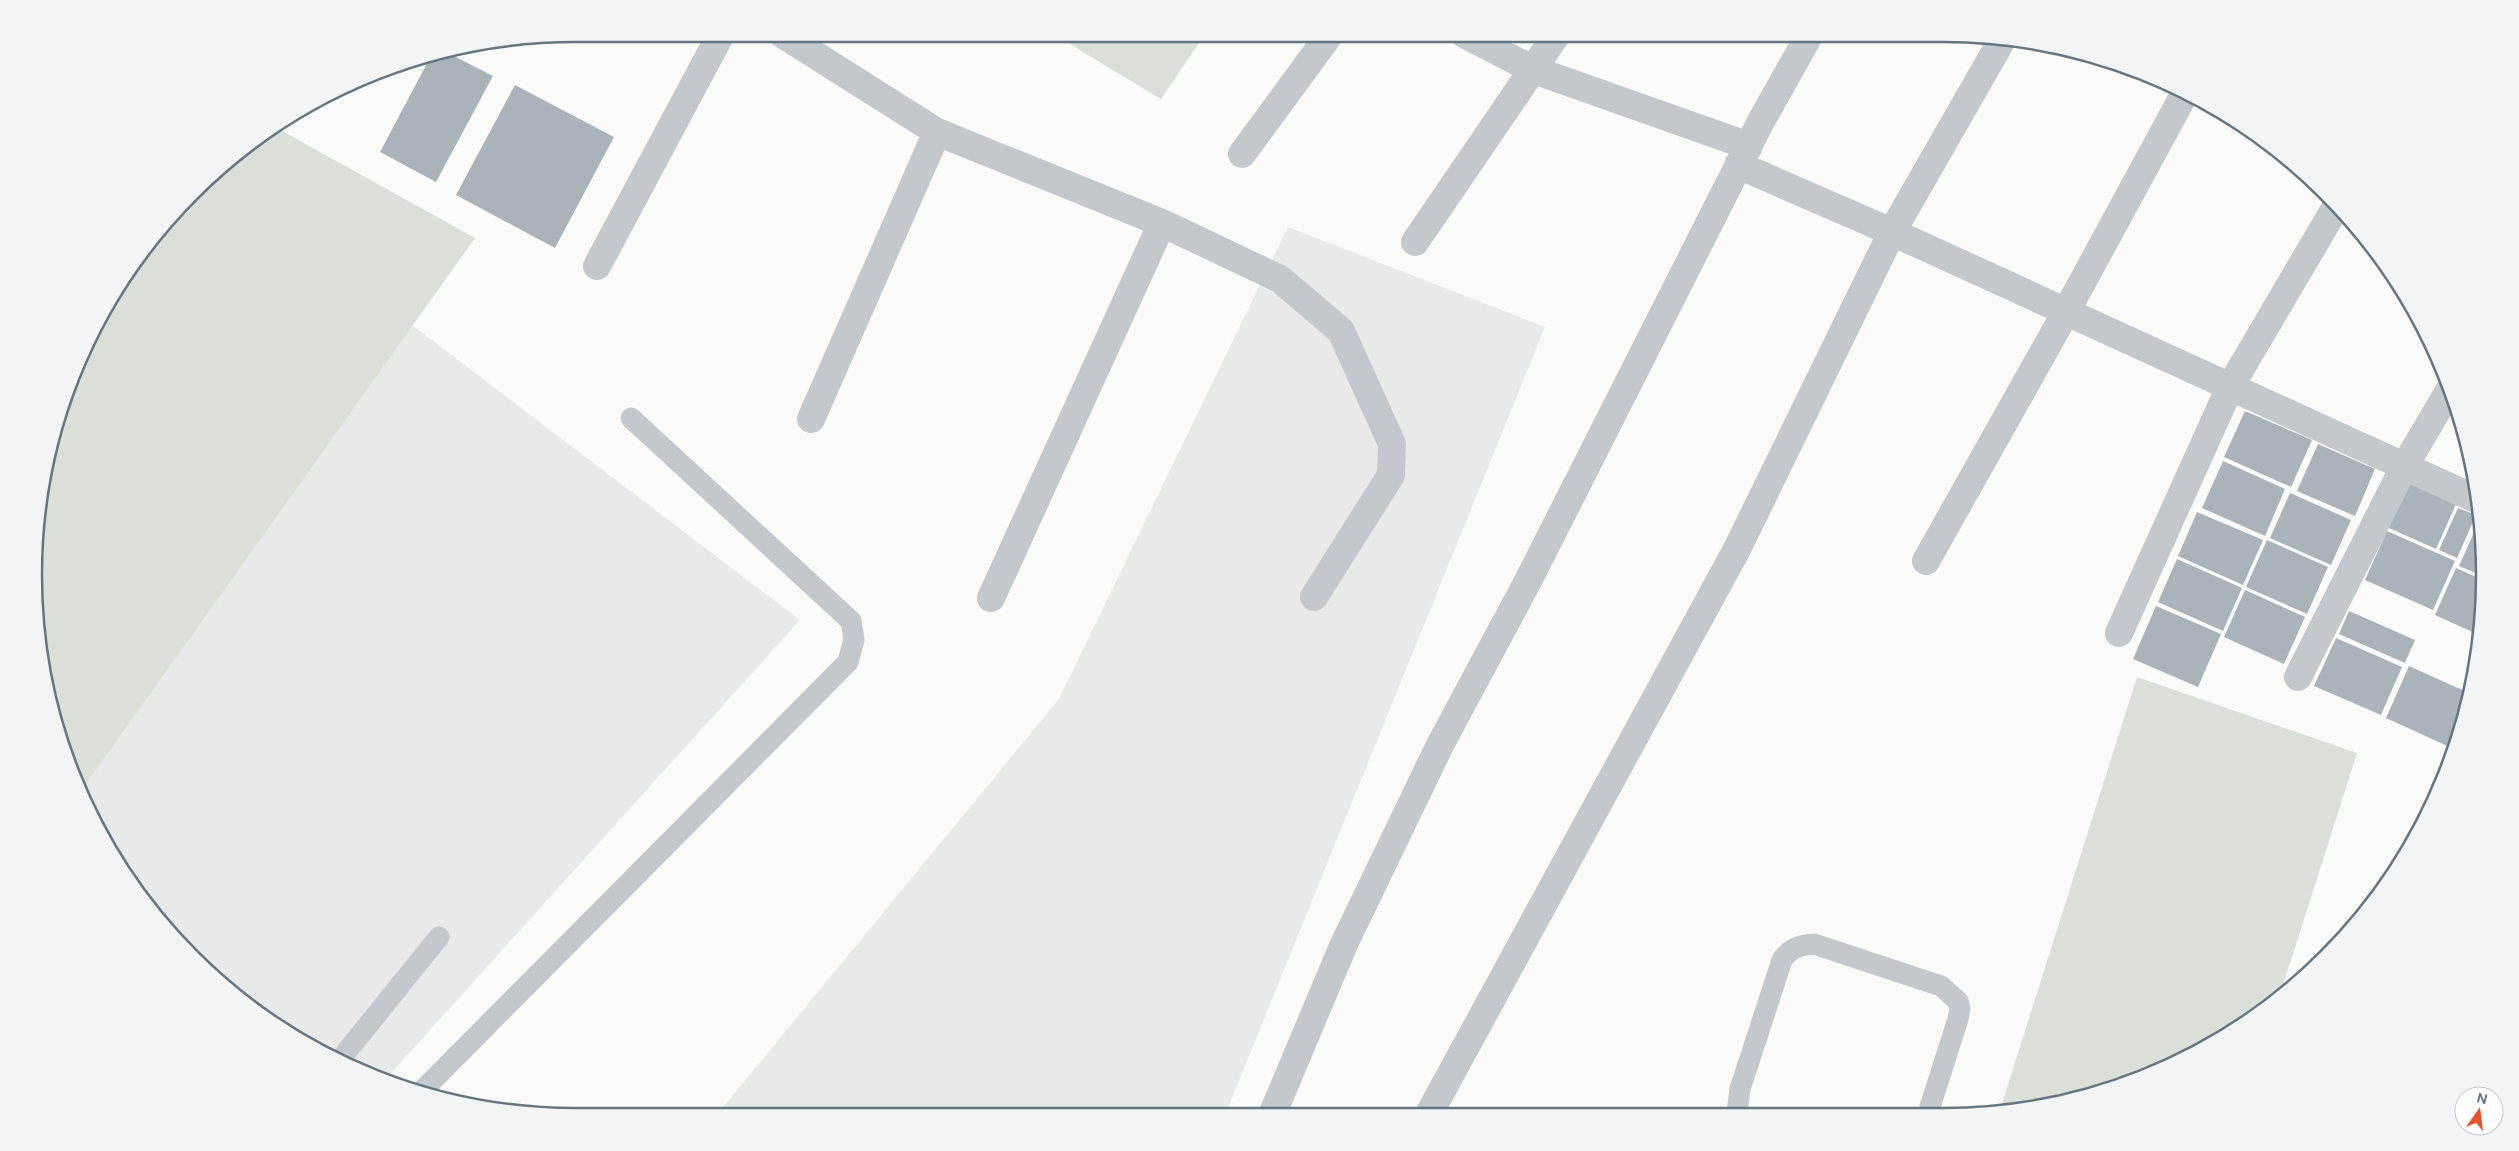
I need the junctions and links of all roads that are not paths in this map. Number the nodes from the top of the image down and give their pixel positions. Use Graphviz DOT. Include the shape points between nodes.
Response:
graph roads {
  1 [pos="717,42"];
  2 [pos="795,42"];
  3 [pos="1324,42"];
  4 [pos="1480,42"];
  5 [pos="1552,42"];
  6 [pos="1806,42"];
  7 [pos="1999,46"];
  8 [pos="1534,70"];
  9 [pos="2182,99"];
  10 [pos="937,132"];
  11 [pos="1242,154"];
  12 [pos="1743,156"];
  13 [pos="2333,212"];
  14 [pos="1162,223"];
  15 [pos="1892,232"];
  16 [pos="1415,242"];
  17 [pos="597,266"];
  18 [pos="2066,312"];
  19 [pos="2230,387"];
  20 [pos="2445,397"];
  21 [pos="631,418"];
  22 [pos="811,419"];
  23 [pos="2404,466"];
  24 [pos="2470,496"];
  25 [pos="1926,562"];
  26 [pos="1314,597"];
  27 [pos="990,598"];
  28 [pos="2119,633"];
  29 [pos="2298,677"];
  30 [pos="439,937"];
  31 [pos="343,1056"];
  32 [pos="426,1087"];
  33 [pos="1275,1108"];
  34 [pos="1432,1108"];
  35 [pos="1738,1108"];
  36 [pos="1930,1108"];
  1 -- 17 [label="street"];
  2 -- 10 [label="street"];
  3 -- 11 [label="street"];
  4 -- 8 [label="street"];
  5 -- 8 [label="street"];
  6 -- 12 [label="street"];
  7 -- 15 [label="street"];
  8 -- 12 [label="street"];
  8 -- 16 [label="street"];
  9 -- 18 [label="street"];
  10 -- 14 [label="street"];
  10 -- 22 [label="street"];
  12 -- 15 [label="street"];
  12 -- 33 [label="street" via="1529,579 1440,745 1344,944"];
  13 -- 19 [label="street"];
  14 -- 26 [label="street" via="1280,280 1341,331 1392,444 1391,475"];
  14 -- 27 [label="street"];
  15 -- 18 [label="street"];
  15 -- 34 [label="street" via="1737,549"];
  18 -- 19 [label="street"];
  18 -- 25 [label="street"];
  19 -- 23 [label="street"];
  19 -- 28 [label="street"];
  20 -- 23 [label="street"];
  21 -- 32 [label="lane" via="851,621 854,640 848,662"];
  23 -- 24 [label="street"];
  23 -- 29 [label="street"];
  30 -- 31 [label="lane"];
  35 -- 36 [label="lane" via="1740,1088 1782,960 1797,947 1814,944 1941,986 1958,1001 1958,1019"];
}
